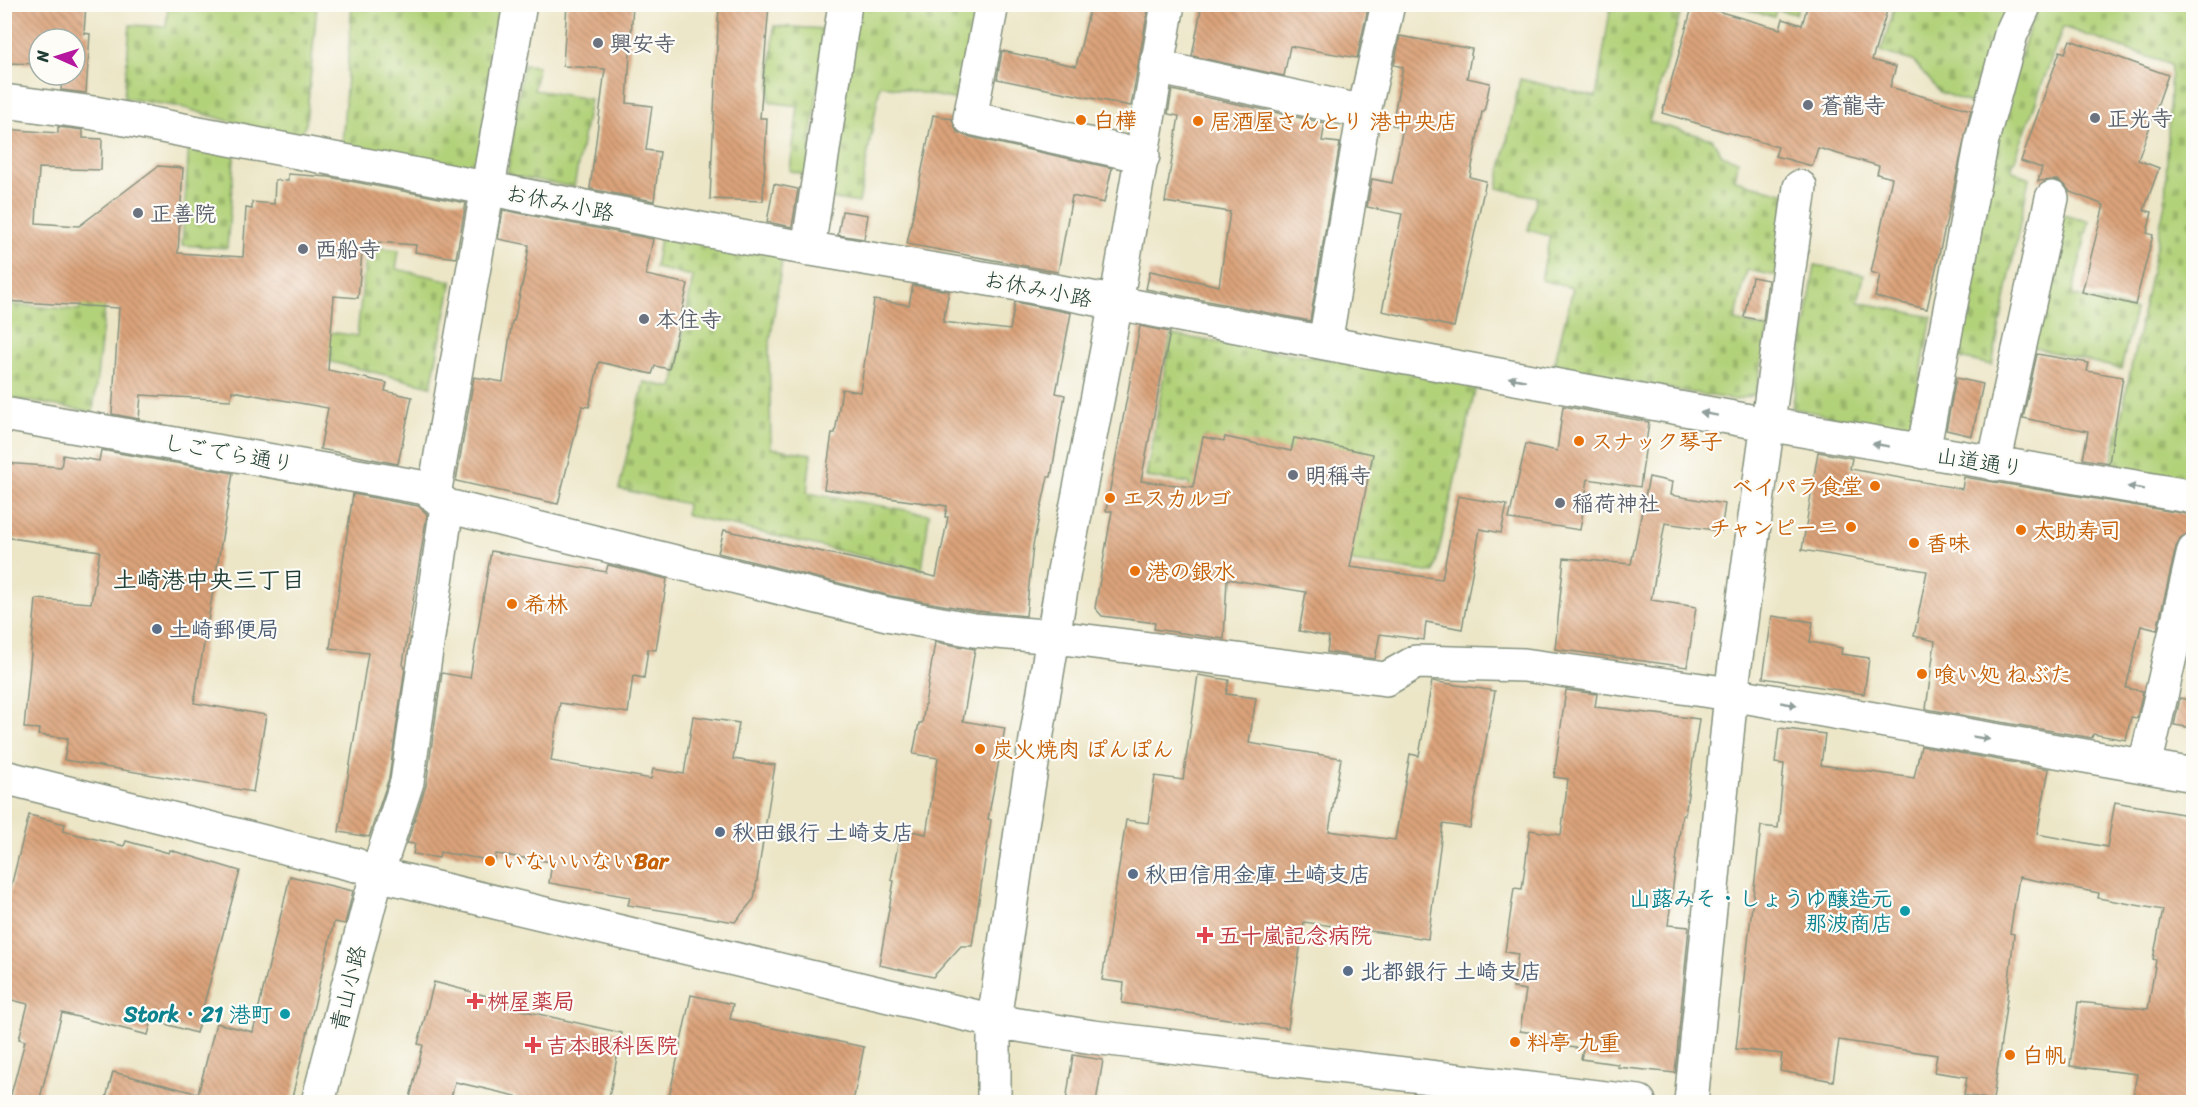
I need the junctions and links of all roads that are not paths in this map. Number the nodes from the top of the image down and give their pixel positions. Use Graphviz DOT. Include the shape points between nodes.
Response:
graph roads {
  1 [pos="520,4"];
  2 [pos="845,4"];
  3 [pos="992,4"];
  4 [pos="1168,4"];
  5 [pos="1388,4"];
  6 [pos="2025,4"];
  7 [pos="1156,67"];
  8 [pos="4,101"];
  9 [pos="1364,112"];
  10 [pos="1143,156"];
  11 [pos="1800,187"];
  12 [pos="486,189"];
  13 [pos="2052,198"];
  14 [pos="808,249"];
  15 [pos="1116,303"];
  16 [pos="1325,344"];
  17 [pos="4,414"];
  18 [pos="1767,424"];
  19 [pos="1923,452"];
  20 [pos="1994,464"];
  21 [pos="2193,497"];
  22 [pos="441,500"];
  23 [pos="2193,551"];
  24 [pos="1055,637"];
  25 [pos="1731,694"];
  26 [pos="2145,766"];
  27 [pos="2193,775"];
  28 [pos="4,777"];
  29 [pos="367,870"];
  30 [pos="994,1021"];
  31 [pos="318,1102"];
  32 [pos="994,1102"];
  33 [pos="1639,1102"];
  34 [pos="1691,1102"];
  1 -- 12 [label="street, 青山小路"];
  2 -- 14 [label="street"];
  3 -- 10 [label="street" via="970,118"];
  4 -- 7 [label="street"];
  5 -- 9 [label="street"];
  6 -- 19 [label="street" via="2011,34 1982,140"];
  7 -- 9 [label="street"];
  7 -- 10 [label="street"];
  8 -- 12 [label="street, お休み小路" via="94,113"];
  9 -- 16 [label="street"];
  10 -- 15 [label="street"];
  11 -- 18 [label="street"];
  12 -- 14 [label="street, お休み小路"];
  12 -- 22 [label="street, 青山小路"];
  13 -- 20 [label="street"];
  14 -- 15 [label="street, お休み小路"];
  15 -- 16 [label="street, お休み小路"];
  15 -- 24 [label="street" via="1064,570"];
  18 -- 16 [label="street, 山道通り, one-way"];
  17 -- 22 [label="street, しごでら通り" via="426,488"];
  19 -- 18 [label="street, 山道通り, one-way"];
  18 -- 25 [label="street"];
  19 -- 20 [label="street, 山道通り"];
  21 -- 20 [label="street, 山道通り, one-way"];
  22 -- 24 [label="street, しごでら通り" via="887,614 974,630"];
  22 -- 29 [label="street, 青山小路" via="407,782"];
  23 -- 26 [label="street"];
  24 -- 25 [label="street, しごでら通り" via="1386,679 1416,662 1488,663"];
  24 -- 30 [label="street" via="1022,824"];
  25 -- 26 [label="street, しごでら通り, one-way"];
  25 -- 34 [label="street"];
  26 -- 27 [label="street, しごでら通り"];
  28 -- 29 [label="street"];
  29 -- 30 [label="street"];
  29 -- 31 [label="street, 青山小路"];
  30 -- 32 [label="street"];
  30 -- 33 [label="street" via="1093,1037"];
}
